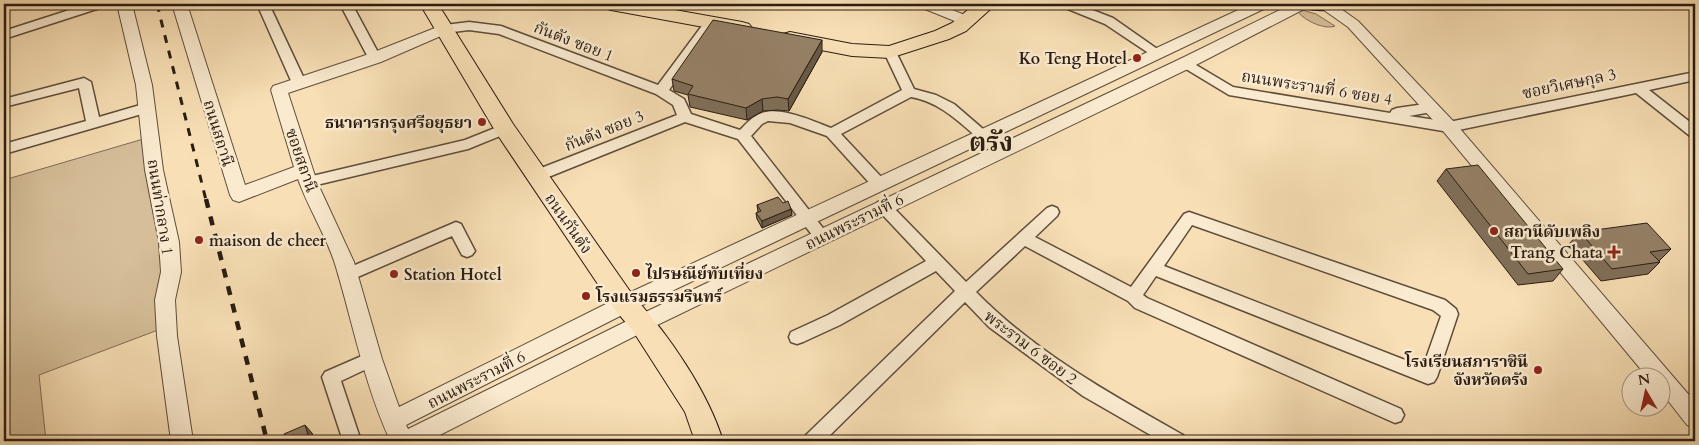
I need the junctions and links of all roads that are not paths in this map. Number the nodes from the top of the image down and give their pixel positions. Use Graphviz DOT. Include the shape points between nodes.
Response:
graph roads {
  1 [pos="99,4"];
  2 [pos="124,4"];
  3 [pos="262,4"];
  4 [pos="346,4"];
  5 [pos="429,4"];
  6 [pos="611,4"];
  7 [pos="926,4"];
  8 [pos="986,4"];
  9 [pos="1067,4"];
  10 [pos="1262,4"];
  11 [pos="1346,4"];
  12 [pos="1688,4"];
  13 [pos="184,5"];
  14 [pos="1314,5"];
  15 [pos="1695,8"];
  16 [pos="967,21"];
  17 [pos="710,22"];
  18 [pos="1353,24"];
  19 [pos="445,29"];
  20 [pos="4,35"];
  21 [pos="890,52"];
  22 [pos="1157,53"];
  23 [pos="375,58"];
  24 [pos="1186,63"];
  25 [pos="1695,76"];
  26 [pos="299,83"];
  27 [pos="1638,87"];
  28 [pos="661,91"];
  29 [pos="909,92"];
  30 [pos="4,103"];
  31 [pos="147,108"];
  32 [pos="1432,108"];
  33 [pos="1383,115"];
  34 [pos="685,117"];
  35 [pos="93,123"];
  36 [pos="1449,127"];
  37 [pos="505,129"];
  38 [pos="832,133"];
  39 [pos="1695,133"];
  40 [pos="983,135"];
  41 [pos="743,136"];
  42 [pos="4,149"];
  43 [pos="306,176"];
  44 [pos="536,176"];
  45 [pos="873,187"];
  46 [pos="884,206"];
  47 [pos="1052,212"];
  48 [pos="806,218"];
  49 [pos="821,236"];
  50 [pos="1024,238"];
  51 [pos="467,251"];
  52 [pos="936,262"];
  53 [pos="1154,269"];
  54 [pos="348,274"];
  55 [pos="964,292"];
  56 [pos="1134,296"];
  57 [pos="625,304"];
  58 [pos="642,323"];
  59 [pos="798,337"];
  60 [pos="371,359"];
  61 [pos="1653,368"];
  62 [pos="1672,391"];
  63 [pos="1395,416"];
  64 [pos="1695,418"];
  65 [pos="397,431"];
  66 [pos="182,441"];
  67 [pos="352,441"];
  68 [pos="406,441"];
  69 [pos="709,441"];
  70 [pos="813,441"];
  71 [pos="1177,441"];
  1 -- 20 [label="street"];
  2 -- 31 [label="street, ถนนท่ากลาง 1"];
  3 -- 26 [label="street"];
  4 -- 23 [label="street"];
  5 -- 19 [label="main road, ถนนกันตัง"];
  6 -- 17 [label="main road"];
  7 -- 16 [label="street"];
  8 -- 16 [label="main road"];
  9 -- 22 [label="street" via="1109,22"];
  10 -- 22 [label="street, ถนนพระรามที่ 6"];
  11 -- 18 [label="street"];
  12 -- 15 [label="street"];
  13 -- 43 [label="street, ถนนสถานี" via="239,195"];
  14 -- 18 [label="street"];
  14 -- 18 [label="street" via="1339,21"];
  14 -- 24 [label="street, ถนนพระรามที่ 6"];
  16 -- 21 [label="main road" via="942,35"];
  17 -- 21 [label="main road" via="852,50"];
  17 -- 28 [label="street"];
  18 -- 32 [label="street"];
  19 -- 23 [label="street, ซอยสถานี"];
  19 -- 28 [label="street, กันตัง ซอย 1" via="469,26 500,30"];
  19 -- 37 [label="main road, ถนนกันตัง"];
  21 -- 29 [label="street"];
  22 -- 40 [label="street, ถนนพระรามที่ 6"];
  23 -- 26 [label="street, ซอยสถานี"];
  24 -- 33 [label="street, ถนนพระรามที่ 6 ซอย 4" via="1229,91"];
  24 -- 46 [label="street, ถนนพระรามที่ 6"];
  25 -- 27 [label="street, ซอยวิเศษกุล 3"];
  26 -- 43 [label="street, ซอยสถานี" via="279,90"];
  27 -- 36 [label="street, ซอยวิเศษกุล 3"];
  27 -- 39 [label="street"];
  28 -- 34 [label="street, กันตัง ซอย 1" via="679,102"];
  29 -- 38 [label="street"];
  29 -- 40 [label="street" via="942,101"];
  30 -- 35 [label="street" via="84,82"];
  31 -- 35 [label="street"];
  31 -- 66 [label="street, ถนนท่ากลาง 1" via="154,170 169,242 171,272 165,300 166,336"];
  32 -- 33 [label="street"];
  32 -- 36 [label="street"];
  33 -- 36 [label="street, ถนนพระรามที่ 6 ซอย 4"];
  34 -- 41 [label="street"];
  34 -- 44 [label="street, กันตัง ซอย 3"];
  35 -- 42 [label="street"];
  36 -- 61 [label="street"];
  37 -- 43 [label="street" via="468,144"];
  37 -- 44 [label="main road, ถนนกันตัง"];
  38 -- 41 [label="street" via="792,118 766,116"];
  38 -- 45 [label="street"];
  40 -- 45 [label="street, ถนนพระรามที่ 6"];
  41 -- 48 [label="street"];
  43 -- 54 [label="street, ซอยสถานี"];
  44 -- 57 [label="main road, ถนนกันตัง"];
  45 -- 46 [label="street"];
  45 -- 48 [label="street, ถนนพระรามที่ 6"];
  46 -- 49 [label="street, ถนนพระรามที่ 6"];
  46 -- 52 [label="street, พระราม 6 ซอย 2"];
  47 -- 50 [label="street"];
  48 -- 49 [label="street"];
  48 -- 57 [label="street, ถนนพระรามที่ 6"];
  49 -- 58 [label="street, ถนนพระรามที่ 6"];
  50 -- 55 [label="street"];
  50 -- 56 [label="street"];
  51 -- 54 [label="street" via="456,228"];
  52 -- 55 [label="street, พระราม 6 ซอย 2"];
  52 -- 59 [label="street"];
  53 -- 53 [label="street" via="1189,218 1439,305 1450,314 1428,377"];
  53 -- 56 [label="street"];
  54 -- 60 [label="street, ซอยสถานี"];
  55 -- 70 [label="street"];
  55 -- 71 [label="street, พระราม 6 ซอย 2" via="995,322 1089,391"];
  56 -- 63 [label="street" via="1141,303"];
  57 -- 58 [label="main road, ถนนกันตัง"];
  57 -- 65 [label="street, ถนนพระรามที่ 6"];
  58 -- 68 [label="street, ถนนพระรามที่ 6"];
  58 -- 69 [label="main road, ถนนกันตัง" via="697,407"];
  60 -- 65 [label="street, ซอยสถานี"];
  60 -- 67 [label="street" via="331,377"];
  62 -- 64 [label="street"];
}
